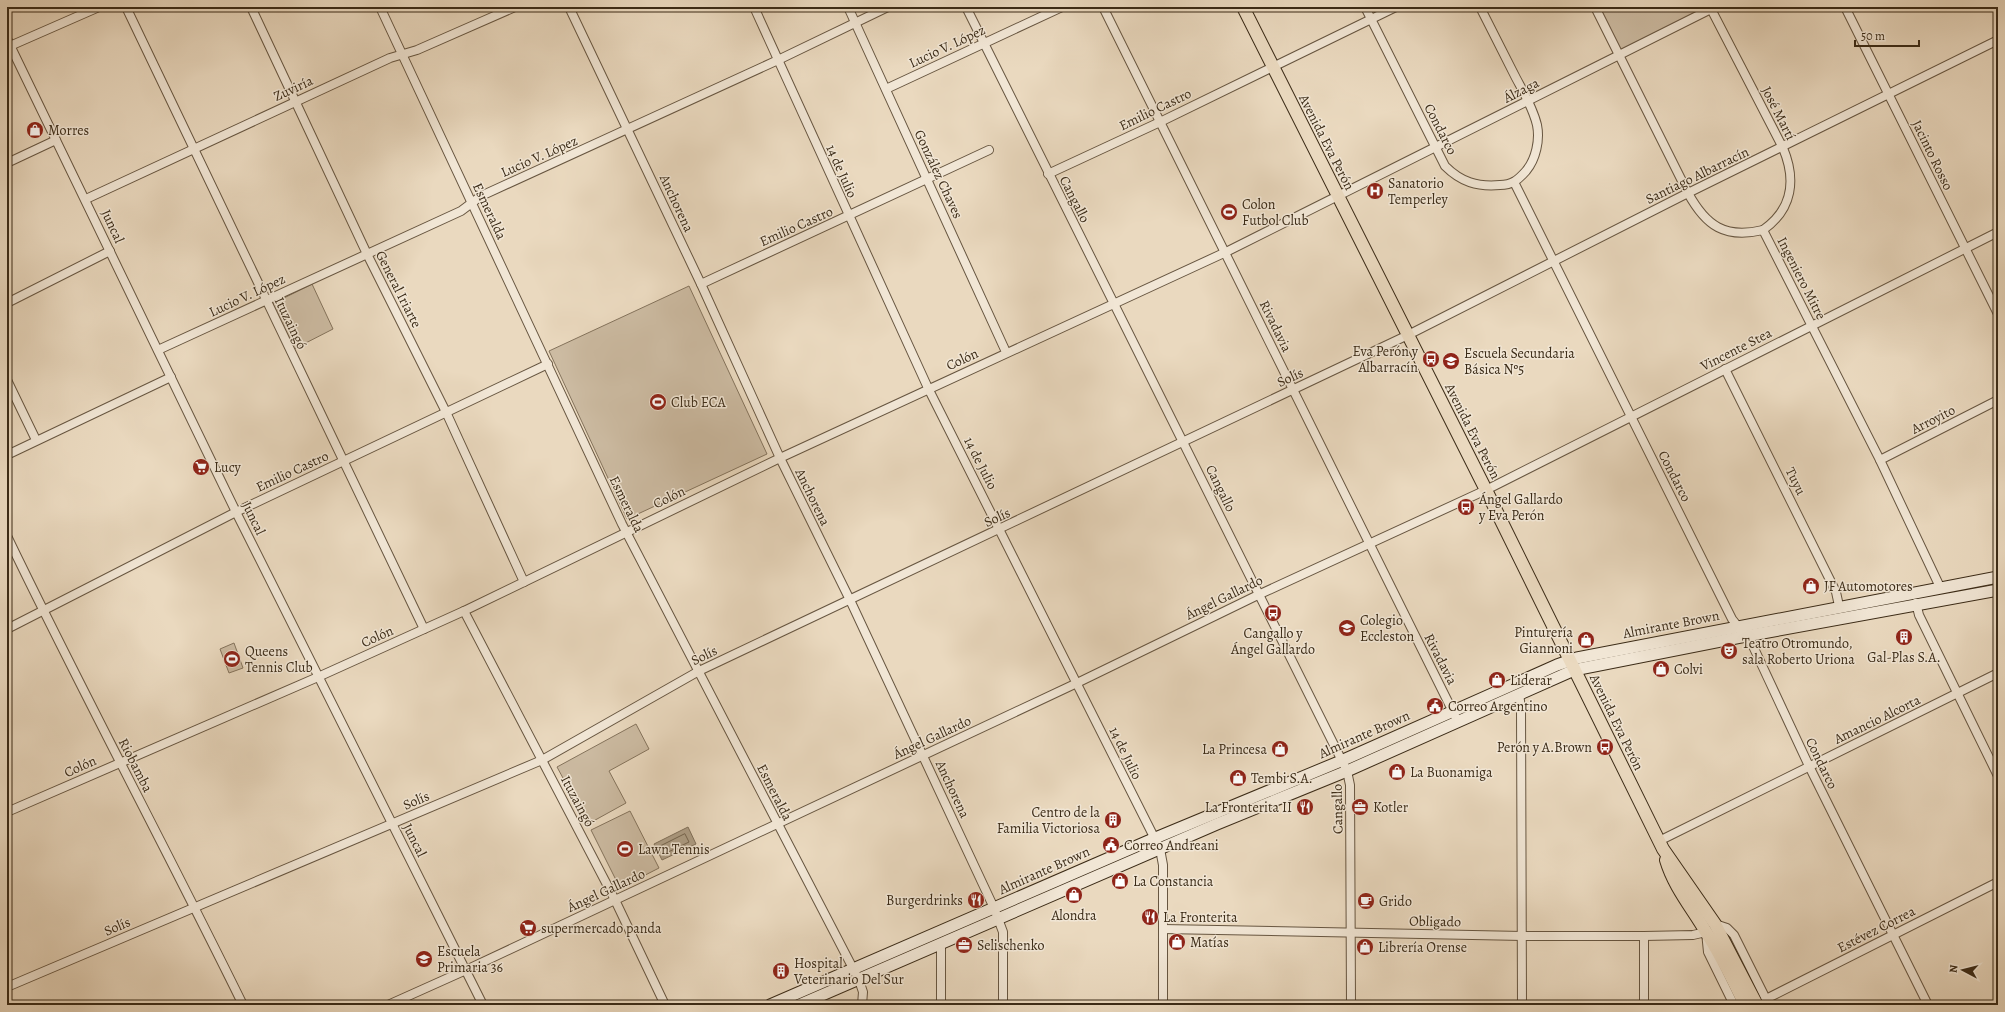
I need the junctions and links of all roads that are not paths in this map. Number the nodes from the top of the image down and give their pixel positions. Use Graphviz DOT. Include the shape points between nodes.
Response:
graph roads {
  1 [pos="99,7"];
  2 [pos="126,7"];
  3 [pos="252,7"];
  4 [pos="380,7"];
  5 [pos="515,7"];
  6 [pos="569,7"];
  7 [pos="754,7"];
  8 [pos="848,7"];
  9 [pos="888,7"];
  10 [pos="966,7"];
  11 [pos="1062,7"];
  12 [pos="1103,7"];
  13 [pos="1243,7"];
  14 [pos="1365,7"];
  15 [pos="1396,7"];
  16 [pos="1480,7"];
  17 [pos="1595,7"];
  18 [pos="1845,7"];
  19 [pos="1712,8"];
  20 [pos="1371,20"];
  21 [pos="855,23"];
  22 [pos="1998,40"];
  23 [pos="9,43"];
  24 [pos="984,44"];
  25 [pos="402,55"];
  26 [pos="1619,55"];
  27 [pos="778,60"];
  28 [pos="1272,66"];
  29 [pos="886,89"];
  30 [pos="1889,94"];
  31 [pos="295,101"];
  32 [pos="1528,101"];
  33 [pos="1160,122"];
  34 [pos="628,130"];
  35 [pos="56,140"];
  36 [pos="193,148"];
  37 [pos="1435,148"];
  38 [pos="1783,148"];
  39 [pos="989,150"];
  40 [pos="7,163"];
  41 [pos="1048,174"];
  42 [pos="928,179"];
  43 [pos="1514,182"];
  44 [pos="1688,193"];
  45 [pos="1338,197"];
  46 [pos="86,199"];
  47 [pos="472,203"];
  48 [pos="849,217"];
  49 [pos="1764,230"];
  50 [pos="1998,232"];
  51 [pos="1965,248"];
  52 [pos="110,251"];
  53 [pos="1226,252"];
  54 [pos="366,254"];
  55 [pos="1553,261"];
  56 [pos="701,284"];
  57 [pos="265,301"];
  58 [pos="7,303"];
  59 [pos="1113,304"];
  60 [pos="1998,314"];
  61 [pos="1811,325"];
  62 [pos="1408,336"];
  63 [pos="158,350"];
  64 [pos="1006,352"];
  65 [pos="548,364"];
  66 [pos="1725,369"];
  67 [pos="170,377"];
  68 [pos="7,380"];
  69 [pos="928,388"];
  70 [pos="1293,390"];
  71 [pos="1998,400"];
  72 [pos="446,412"];
  73 [pos="1631,418"];
  74 [pos="36,440"];
  75 [pos="1183,441"];
  76 [pos="7,455"];
  77 [pos="780,458"];
  78 [pos="1880,460"];
  79 [pos="344,461"];
  80 [pos="1486,490"];
  81 [pos="236,512"];
  82 [pos="1000,530"];
  83 [pos="626,532"];
  84 [pos="7,536"];
  85 [pos="1369,544"];
  86 [pos="1998,577"];
  87 [pos="524,582"];
  88 [pos="1940,587"];
  89 [pos="1998,590"];
  90 [pos="1258,595"];
  91 [pos="850,600"];
  92 [pos="1916,604"];
  93 [pos="1839,606"];
  94 [pos="43,611"];
  95 [pos="464,611"];
  96 [pos="1737,626"];
  97 [pos="7,629"];
  98 [pos="424,629"];
  99 [pos="1746,636"];
  100 [pos="1572,665"];
  101 [pos="699,671"];
  102 [pos="1998,673"];
  103 [pos="318,677"];
  104 [pos="1077,683"];
  105 [pos="1957,693"];
  106 [pos="1519,694"];
  107 [pos="1453,711"];
  108 [pos="1458,722"];
  109 [pos="923,755"];
  110 [pos="542,760"];
  111 [pos="119,763"];
  112 [pos="1344,766"];
  113 [pos="1809,766"];
  114 [pos="1998,776"];
  115 [pos="7,812"];
  116 [pos="392,824"];
  117 [pos="777,824"];
  118 [pos="1153,839"];
  119 [pos="1661,845"];
  120 [pos="1160,849"];
  121 [pos="1998,882"];
  122 [pos="615,900"];
  123 [pos="195,907"];
  124 [pos="994,908"];
  125 [pos="999,919"];
  126 [pos="1711,928"];
  127 [pos="1163,929"];
  128 [pos="1351,932"];
  129 [pos="1894,934"];
  130 [pos="1523,936"];
  131 [pos="1644,936"];
  132 [pos="941,943"];
  133 [pos="466,970"];
  134 [pos="856,975"];
  135 [pos="7,987"];
  136 [pos="1764,1003"];
  137 [pos="243,1005"];
  138 [pos="388,1005"];
  139 [pos="483,1005"];
  140 [pos="665,1005"];
  141 [pos="770,1005"];
  142 [pos="799,1005"];
  143 [pos="862,1005"];
  144 [pos="941,1005"];
  145 [pos="1003,1005"];
  146 [pos="1163,1005"];
  147 [pos="1351,1005"];
  148 [pos="1522,1005"];
  149 [pos="1644,1005"];
  150 [pos="1734,1005"];
  151 [pos="1745,1005"];
  152 [pos="1928,1005"];
  1 -- 23 [label="street"];
  2 -- 36 [label="street, Ituzaingó"];
  3 -- 31 [label="street, General Iriarte"];
  4 -- 25 [label="street, Esmeralda"];
  5 -- 25 [label="street, Zuviría"];
  6 -- 34 [label="street, Anchorena"];
  7 -- 27 [label="street, 14 de Julio"];
  8 -- 21 [label="street, González Chaves"];
  9 -- 21 [label="street, Lucio V. López"];
  10 -- 24 [label="street, Cangallo"];
  11 -- 24 [label="street, Lucio V. López"];
  12 -- 33 [label="street, Rivadavia"];
  13 -- 28 [label="main road, Avenida Eva Perón"];
  14 -- 20 [label="street, Condarco"];
  15 -- 20 [label="street, Emilio Castro"];
  16 -- 32 [label="street"];
  17 -- 26 [label="street, Ingeniero Mitre"];
  18 -- 30 [label="street, Jacinto Rosso"];
  19 -- 26 [label="street, Álzaga"];
  19 -- 38 [label="street, José Martí"];
  20 -- 28 [label="street, Emilio Castro"];
  20 -- 37 [label="street, Condarco"];
  21 -- 27 [label="street, Lucio V. López"];
  21 -- 29 [label="street, González Chaves"];
  22 -- 30 [label="street, Santiago Albarracín"];
  23 -- 35 [label="street, Juncal"];
  24 -- 29 [label="street, Lucio V. López"];
  24 -- 41 [label="street, Cangallo"];
  25 -- 31 [label="street, Zuviría"];
  25 -- 47 [label="street, Esmeralda"];
  26 -- 32 [label="street, Álzaga"];
  26 -- 44 [label="street, Ingeniero Mitre"];
  27 -- 34 [label="street, Lucio V. López"];
  27 -- 48 [label="street, 14 de Julio"];
  28 -- 33 [label="street, Emilio Castro"];
  28 -- 45 [label="main road, Avenida Eva Perón"];
  29 -- 42 [label="street, González Chaves"];
  30 -- 38 [label="street, Santiago Albarracín"];
  30 -- 51 [label="street, Jacinto Rosso"];
  31 -- 36 [label="street, Zuviría"];
  31 -- 54 [label="street, General Iriarte"];
  32 -- 37 [label="street, Álzaga"];
  32 -- 43 [label="street" via="1537,126 1537,144 1532,162"];
  33 -- 41 [label="street, Emilio Castro"];
  33 -- 53 [label="street, Rivadavia"];
  34 -- 47 [label="street, Lucio V. López" via="481,196"];
  34 -- 56 [label="street, Anchorena"];
  35 -- 40 [label="street"];
  35 -- 46 [label="street, Juncal"];
  36 -- 46 [label="street, Zuviría"];
  36 -- 57 [label="street, Ituzaingó"];
  37 -- 43 [label="street, Condarco" via="1445,166 1469,183 1490,186"];
  37 -- 45 [label="street, Álzaga"];
  38 -- 44 [label="street, Santiago Albarracín"];
  38 -- 49 [label="street, José Martí" via="1790,166 1791,186 1788,198 1776,220"];
  39 -- 42 [label="street, Emilio Castro"];
  41 -- 59 [label="street, Cangallo"];
  42 -- 48 [label="street, Emilio Castro"];
  42 -- 64 [label="street, González Chaves"];
  43 -- 55 [label="street, Condarco"];
  44 -- 49 [label="street, Ingeniero Mitre" via="1703,217 1717,227 1735,232"];
  44 -- 55 [label="street, Santiago Albarracín"];
  45 -- 53 [label="street, Colón"];
  45 -- 62 [label="main road, Avenida Eva Perón"];
  46 -- 52 [label="street, Juncal"];
  47 -- 54 [label="street, Lucio V. López" via="461,211"];
  47 -- 65 [label="street, Esmeralda"];
  48 -- 56 [label="street, Emilio Castro"];
  48 -- 69 [label="street, 14 de Julio"];
  49 -- 61 [label="street, Ingeniero Mitre"];
  50 -- 51 [label="street, Vincente Stea"];
  51 -- 60 [label="street, Jacinto Rosso"];
  51 -- 61 [label="street, Vincente Stea"];
  52 -- 58 [label="street"];
  52 -- 63 [label="street, Juncal"];
  53 -- 59 [label="street, Colón"];
  53 -- 70 [label="street, Rivadavia"];
  54 -- 57 [label="street, Lucio V. López"];
  54 -- 72 [label="street, General Iriarte"];
  55 -- 62 [label="street, Santiago Albarracín"];
  55 -- 73 [label="street, Condarco"];
  56 -- 77 [label="street, Anchorena"];
  57 -- 63 [label="street, Lucio V. López"];
  57 -- 79 [label="street, Ituzaingó"];
  59 -- 64 [label="street, Colón"];
  59 -- 75 [label="street, Cangallo"];
  61 -- 66 [label="street, Vincente Stea"];
  61 -- 78 [label="street, Ingeniero Mitre"];
  62 -- 70 [label="street, Solís"];
  62 -- 80 [label="main road, Avenida Eva Perón"];
  63 -- 67 [label="street, Juncal"];
  64 -- 69 [label="street, Colón"];
  65 -- 72 [label="street, Emilio Castro"];
  65 -- 83 [label="street, Esmeralda"];
  66 -- 73 [label="street, Vincente Stea"];
  66 -- 93 [label="street, Tuyu" via="1836,592"];
  67 -- 74 [label="street"];
  67 -- 81 [label="street, Juncal"];
  68 -- 74 [label="street"];
  69 -- 77 [label="street, Colón"];
  69 -- 82 [label="street, 14 de Julio"];
  70 -- 75 [label="street, Solís"];
  70 -- 85 [label="street, Rivadavia"];
  71 -- 78 [label="street, Arroyito"];
  72 -- 79 [label="street, Emilio Castro"];
  72 -- 87 [label="street, General Iriarte"];
  73 -- 80 [label="street, Vincente Stea"];
  73 -- 96 [label="street, Condarco"];
  74 -- 76 [label="street"];
  75 -- 82 [label="street, Solís"];
  75 -- 90 [label="street, Cangallo"];
  77 -- 83 [label="street, Colón"];
  77 -- 91 [label="street, Anchorena"];
  78 -- 88 [label="street, Ingeniero Mitre"];
  79 -- 81 [label="street, Emilio Castro"];
  79 -- 98 [label="street, Ituzaingó"];
  80 -- 85 [label="street, Ángel Gallardo"];
  80 -- 100 [label="main road, Avenida Eva Perón"];
  81 -- 94 [label="street, Emilio Castro"];
  81 -- 103 [label="street, Juncal"];
  82 -- 91 [label="street, Solís"];
  82 -- 104 [label="street, 14 de Julio"];
  83 -- 87 [label="street, Colón"];
  83 -- 101 [label="street, Esmeralda"];
  84 -- 94 [label="street, Riobamba"];
  85 -- 90 [label="street, Ángel Gallardo"];
  85 -- 107 [label="street, Rivadavia"];
  86 -- 88 [label="main road, Almirante Brown"];
  87 -- 95 [label="street, Colón"];
  88 -- 93 [label="main road, Almirante Brown"];
  89 -- 92 [label="main road, Almirante Brown"];
  90 -- 104 [label="street, Ángel Gallardo"];
  90 -- 112 [label="street, Cangallo"];
  91 -- 101 [label="street, Solís"];
  91 -- 109 [label="street, Anchorena"];
  92 -- 99 [label="main road, Almirante Brown"];
  92 -- 105 [label="street"];
  93 -- 96 [label="main road, Almirante Brown"];
  94 -- 97 [label="street, Emilio Castro"];
  94 -- 111 [label="street, Riobamba"];
  95 -- 98 [label="street, Colón"];
  95 -- 110 [label="street, Ituzaingó"];
  96 -- 99 [label="street, Condarco"];
  96 -- 100 [label="main road, Almirante Brown"];
  98 -- 103 [label="street, Colón"];
  99 -- 100 [label="main road, Almirante Brown"];
  99 -- 113 [label="street, Condarco"];
  100 -- 106 [label="main road, Almirante Brown"];
  100 -- 107 [label="main road, Almirante Brown"];
  100 -- 119 [label="main road, Avenida Eva Perón"];
  101 -- 110 [label="street, Solís"];
  101 -- 117 [label="street, Esmeralda"];
  102 -- 105 [label="street, Amancio Alcorta"];
  103 -- 111 [label="street, Colón"];
  103 -- 116 [label="street, Juncal"];
  104 -- 109 [label="street, Ángel Gallardo"];
  104 -- 118 [label="street, 14 de Julio"];
  105 -- 113 [label="street, Amancio Alcorta"];
  105 -- 114 [label="street"];
  106 -- 108 [label="main road, Almirante Brown"];
  106 -- 130 [label="street"];
  107 -- 108 [label="street, Rivadavia"];
  107 -- 112 [label="main road, Almirante Brown"];
  108 -- 112 [label="main road, Almirante Brown"];
  109 -- 117 [label="street, Ángel Gallardo"];
  109 -- 124 [label="street, Anchorena"];
  110 -- 116 [label="street, Solís"];
  110 -- 122 [label="street, Ituzaingó"];
  111 -- 115 [label="street, Colón"];
  111 -- 123 [label="street, Riobamba"];
  112 -- 118 [label="main road, Almirante Brown"];
  112 -- 120 [label="main road, Almirante Brown"];
  112 -- 128 [label="street, Cangallo" via="1350,785"];
  113 -- 119 [label="street, Amancio Alcorta"];
  113 -- 129 [label="street, Condarco"];
  116 -- 123 [label="street, Solís"];
  116 -- 133 [label="street, Juncal"];
  117 -- 122 [label="street, Ángel Gallardo"];
  117 -- 134 [label="street, Esmeralda"];
  118 -- 120 [label="street, 14 de Julio"];
  118 -- 124 [label="main road, Almirante Brown"];
  119 -- 126 [label="main road, Avenida Eva Perón" via="1675,885"];
  120 -- 125 [label="main road, Almirante Brown"];
  120 -- 127 [label="street, 14 de Julio" via="1163,865"];
  121 -- 129 [label="street, Estévez Correa"];
  122 -- 133 [label="street, Ángel Gallardo"];
  122 -- 140 [label="street, Ituzaingó"];
  123 -- 135 [label="street, Solís"];
  123 -- 137 [label="street, Riobamba"];
  124 -- 125 [label="street, Anchorena"];
  124 -- 134 [label="main road, Almirante Brown"];
  125 -- 132 [label="main road, Almirante Brown"];
  125 -- 145 [label="street, Anchorena" via="1003,932"];
  126 -- 131 [label="street, Obligado" via="1693,934"];
  126 -- 136 [label="main road"];
  126 -- 150 [label="street" via="1708,952"];
  126 -- 151 [label="main road"];
  127 -- 128 [label="street, Obligado"];
  127 -- 146 [label="street, 14 de Julio"];
  128 -- 130 [label="street, Obligado"];
  128 -- 147 [label="street, Cangallo"];
  129 -- 136 [label="street, Estévez Correa"];
  129 -- 152 [label="street, Condarco"];
  130 -- 131 [label="street, Obligado"];
  130 -- 148 [label="street"];
  131 -- 149 [label="street"];
  132 -- 134 [label="main road, Almirante Brown"];
  132 -- 144 [label="street"];
  133 -- 138 [label="street, Ángel Gallardo"];
  133 -- 139 [label="street, Juncal"];
  134 -- 141 [label="main road, Almirante Brown"];
  134 -- 142 [label="main road, Almirante Brown"];
  134 -- 143 [label="street, Esmeralda" via="863,992"];
}
